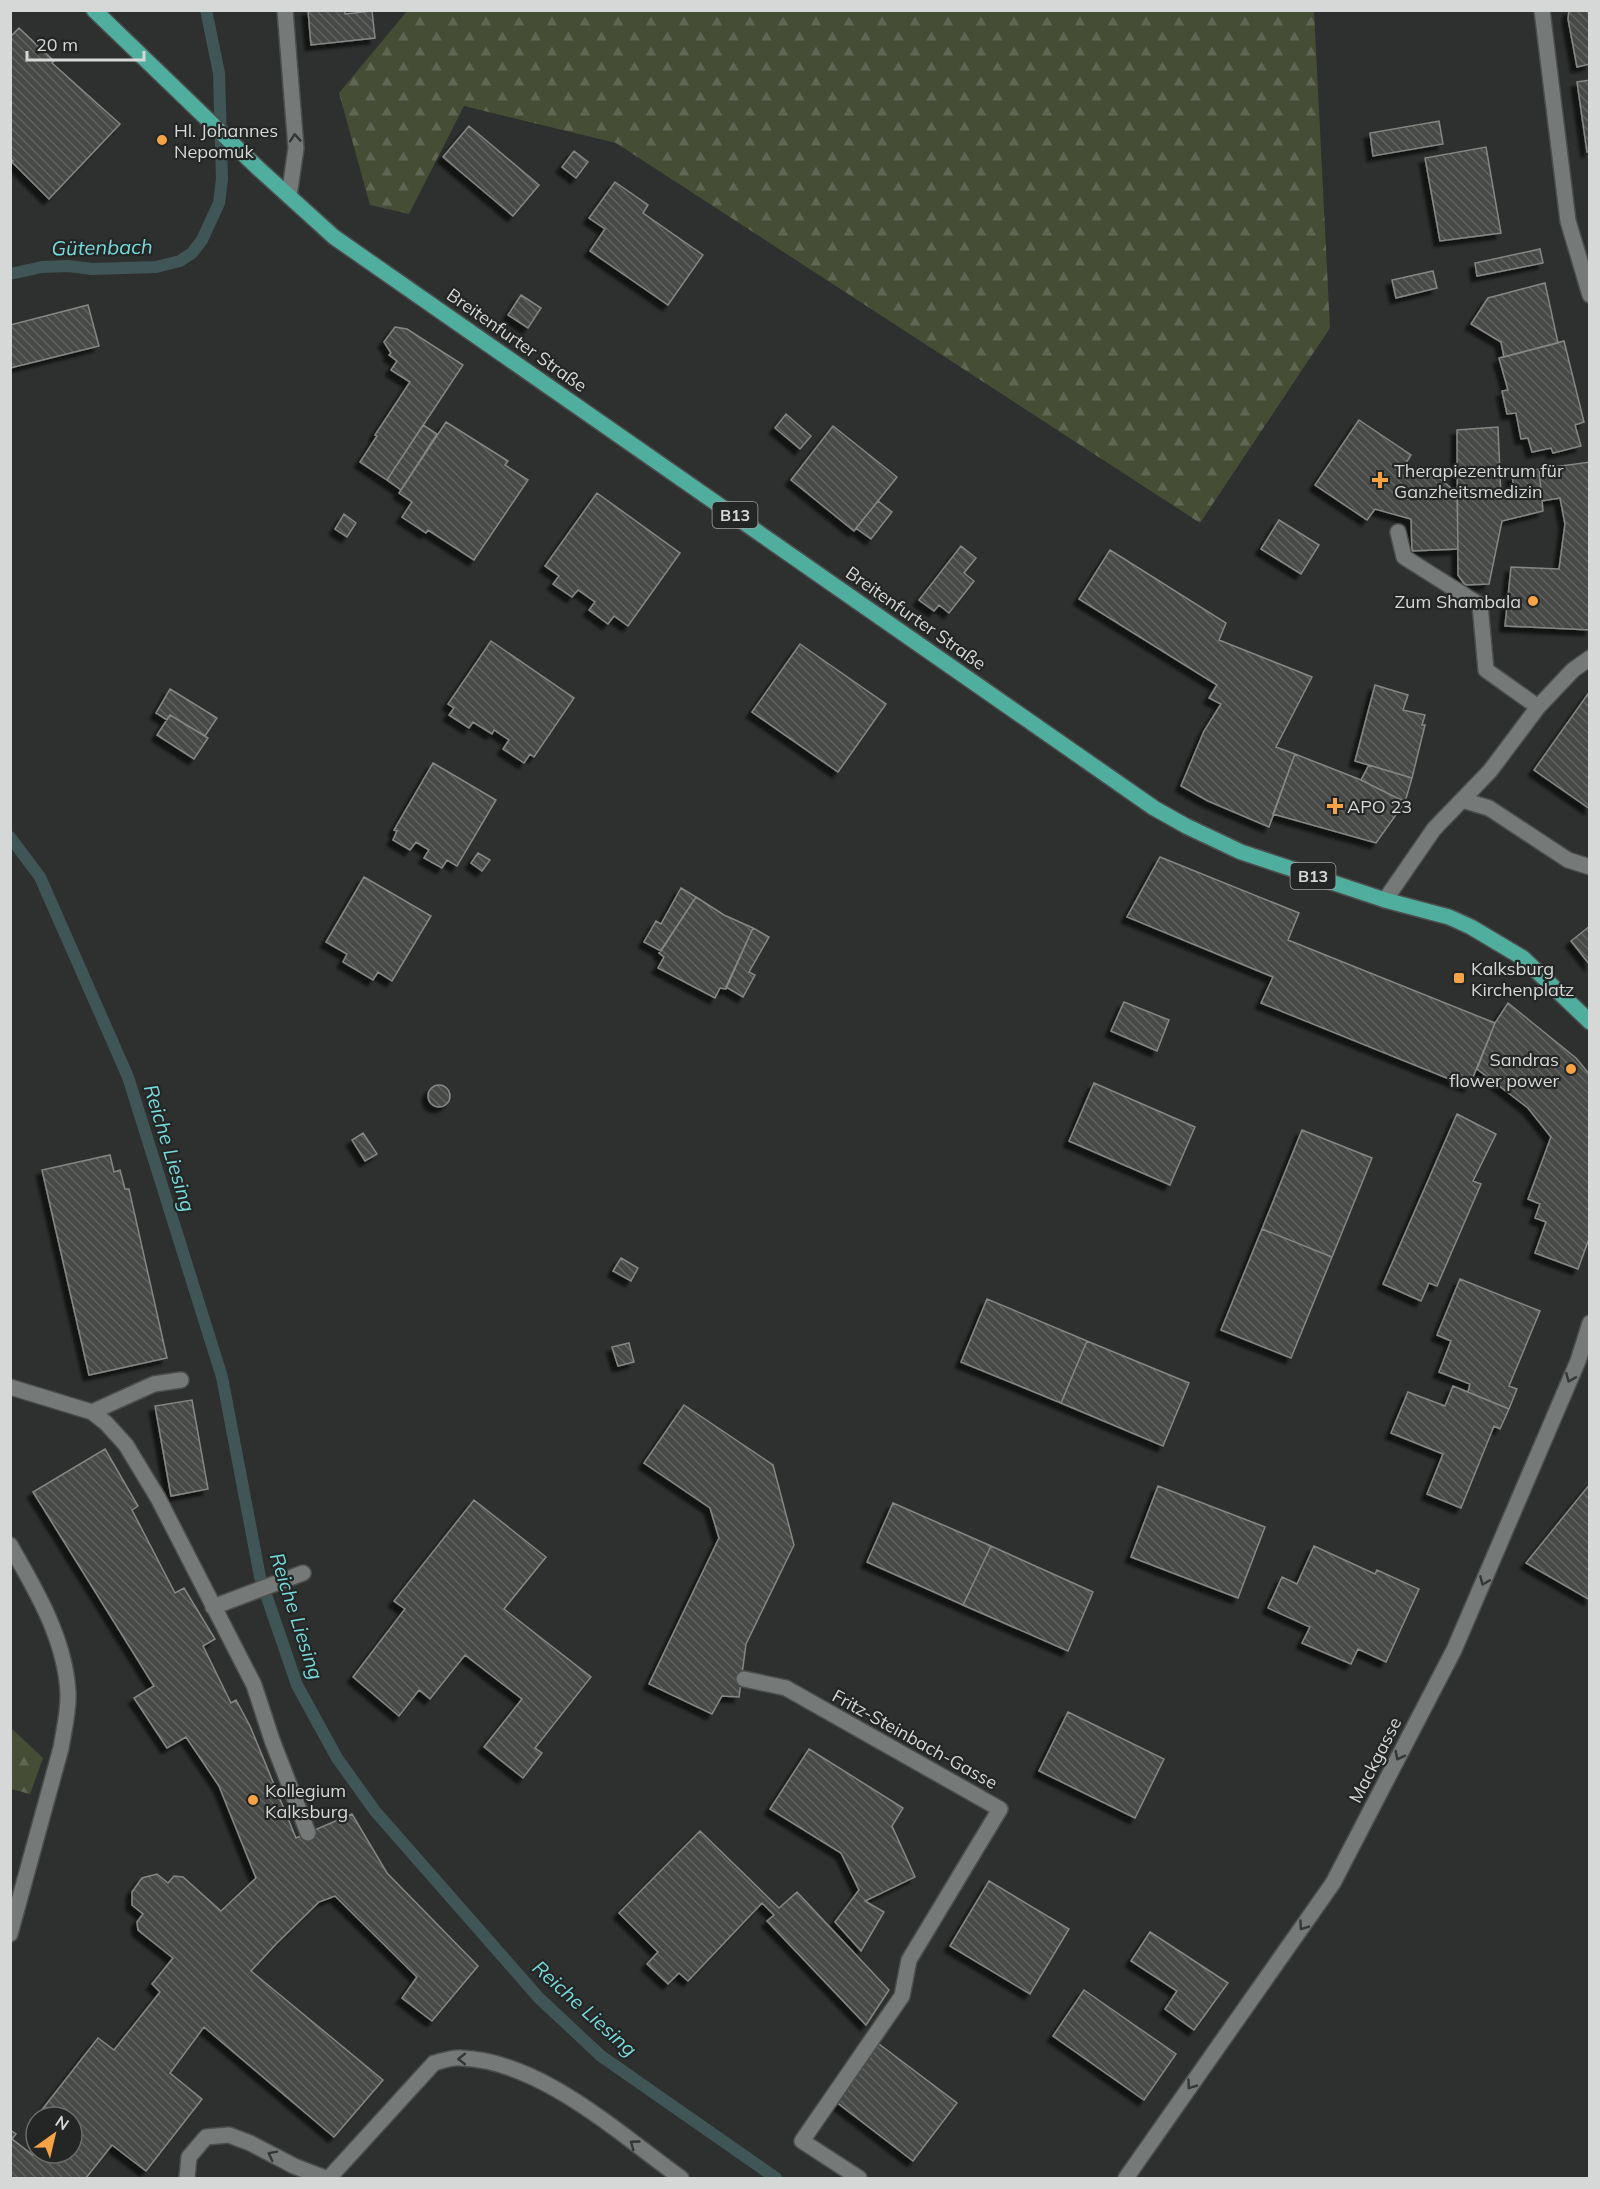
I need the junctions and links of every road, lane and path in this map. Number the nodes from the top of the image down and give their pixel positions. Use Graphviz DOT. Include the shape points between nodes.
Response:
graph roads {
  1 [pos="94,10"];
  2 [pos="285,10"];
  3 [pos="1542,10"];
  4 [pos="289,196"];
  5 [pos="1590,295"];
  6 [pos="1398,532"];
  7 [pos="1590,657"];
  8 [pos="1538,706"];
  9 [pos="1462,800"];
  10 [pos="1590,867"];
  11 [pos="1385,900"];
  12 [pos="1590,1022"];
  13 [pos="1590,1323"];
  14 [pos="181,1380"];
  15 [pos="10,1387"];
  16 [pos="92,1412"];
  17 [pos="10,1545"];
  18 [pos="303,1573"];
  19 [pos="213,1607"];
  20 [pos="744,1679"];
  21 [pos="308,1833"];
  22 [pos="10,1934"];
  23 [pos="188,2178"];
  24 [pos="327,2178"];
  25 [pos="681,2178"];
  26 [pos="859,2178"];
  27 [pos="1126,2178"];
  1 -- 4 [label="main road, Breitenfurter Straße / B13"];
  4 -- 2 [label="street, one-way" via="296,148"];
  3 -- 5 [label="street" via="1568,221"];
  4 -- 11 [label="main road, Breitenfurter Straße / B13" via="334,237 1154,808 1241,852"];
  6 -- 8 [label="street" via="1404,557 1480,605 1486,670"];
  7 -- 8 [label="street"];
  8 -- 9 [label="street" via="1490,771"];
  9 -- 10 [label="street" via="1489,808 1568,860"];
  9 -- 11 [label="street" via="1434,828"];
  11 -- 12 [label="main road, Breitenfurter Straße / B13" via="1449,917 1502,944"];
  13 -- 27 [label="street, Mackgasse, one-way" via="1578,1361 1454,1650 1333,1883"];
  14 -- 16 [label="street" via="154,1384"];
  15 -- 16 [label="street"];
  16 -- 19 [label="street" via="126,1445 137,1462"];
  17 -- 22 [label="street" via="49,1620 63,1661 68,1692 61,1748"];
  18 -- 19 [label="street"];
  19 -- 21 [label="street" via="254,1685"];
  20 -- 26 [label="street, Fritz-Steinbach-Gasse" via="786,1688 1000,1809 909,1960 902,1996 802,2141"];
  24 -- 23 [label="street, one-way" via="229,2135 206,2138 189,2157"];
  25 -- 24 [label="street, one-way" via="561,2091 516,2069 458,2057 434,2063"];
}
